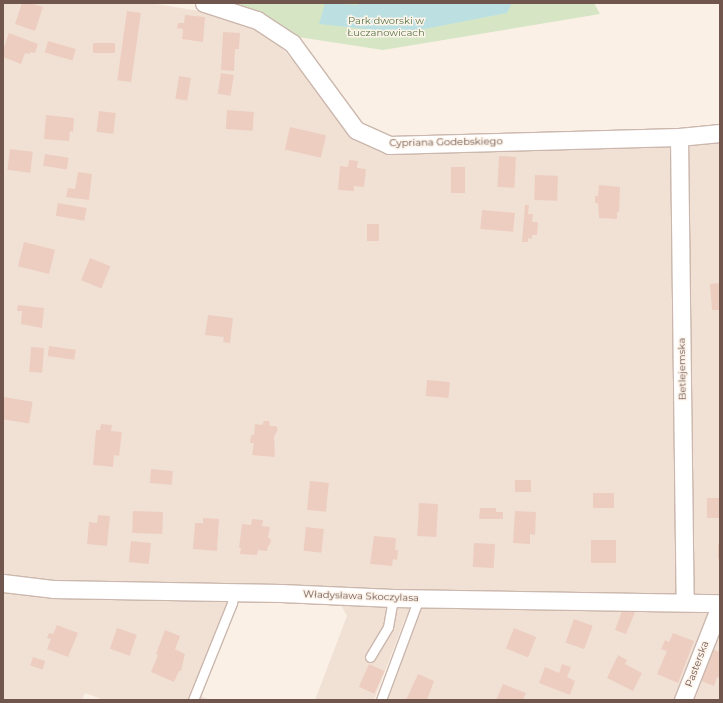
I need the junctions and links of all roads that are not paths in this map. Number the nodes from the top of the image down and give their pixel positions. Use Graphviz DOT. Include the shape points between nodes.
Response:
graph roads {
  1 [pos="204,3"];
  2 [pos="720,133"];
  3 [pos="679,137"];
  4 [pos="3,583"];
  5 [pos="234,592"];
  6 [pos="393,598"];
  7 [pos="419,598"];
  8 [pos="685,602"];
  9 [pos="720,605"];
  10 [pos="370,657"];
  11 [pos="193,700"];
  12 [pos="381,700"];
  13 [pos="683,700"];
  1 -- 3 [label="street, Cypriana Godebskiego" via="256,20 292,43 356,130 388,145"];
  2 -- 3 [label="street, Cypriana Godebskiego"];
  3 -- 8 [label="street, Betlejemska"];
  4 -- 5 [label="street, Władysława Skoczylasa" via="53,589"];
  5 -- 6 [label="street, Władysława Skoczylasa"];
  5 -- 11 [label="lane" via="232,603"];
  6 -- 7 [label="street, Władysława Skoczylasa"];
  6 -- 10 [label="lane" via="388,627"];
  7 -- 8 [label="street, Władysława Skoczylasa"];
  7 -- 12 [label="lane"];
  8 -- 9 [label="street, Władysława Skoczylasa"];
  9 -- 13 [label="street, Pasterska"];
}
